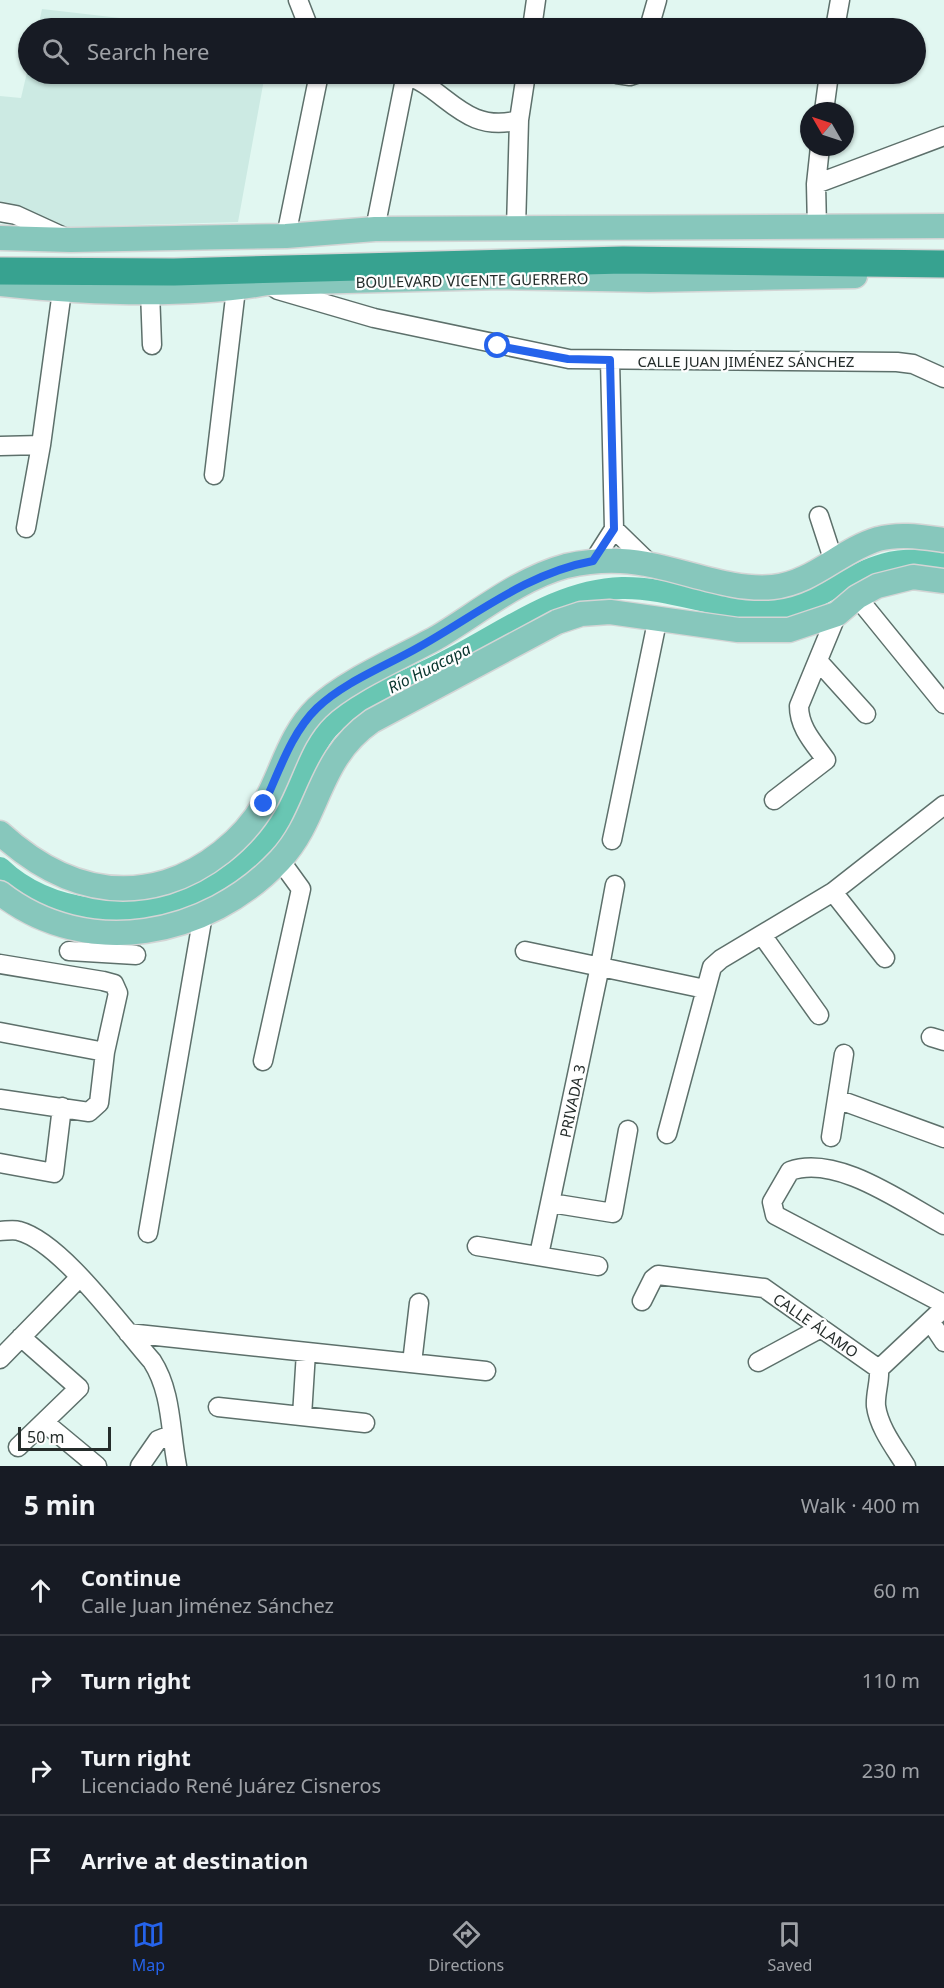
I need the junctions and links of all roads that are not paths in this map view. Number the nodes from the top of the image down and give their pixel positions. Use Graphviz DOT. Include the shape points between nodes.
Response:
graph roads {
  1 [pos="297,0"];
  2 [pos="536,0"];
  3 [pos="657,0"];
  4 [pos="840,0"];
  5 [pos="305,18"];
  6 [pos="533,18"];
  7 [pos="652,18"];
  8 [pos="837,18"];
  9 [pos="317,84"];
  10 [pos="402,84"];
  11 [pos="420,84"];
  12 [pos="524,84"];
  13 [pos="828,84"];
  14 [pos="825,102"];
  15 [pos="519,120"];
  16 [pos="944,136"];
  17 [pos="819,156"];
  18 [pos="816,184"];
  19 [pos="8,226"];
  20 [pos="944,226"];
  21 [pos="516,228"];
  22 [pos="817,228"];
  23 [pos="375,229"];
  24 [pos="286,236"];
  25 [pos="944,248"];
  26 [pos="0,260"];
  27 [pos="688,262"];
  28 [pos="944,264"];
  29 [pos="0,271"];
  30 [pos="944,275"];
  31 [pos="0,279"];
  32 [pos="650,280"];
  33 [pos="55,281"];
  34 [pos="268,283"];
  35 [pos="0,284"];
  36 [pos="236,289"];
  37 [pos="150,291"];
  38 [pos="152,345"];
  39 [pos="610,360"];
  40 [pos="944,378"];
  41 [pos="41,445"];
  42 [pos="0,446"];
  43 [pos="214,475"];
  44 [pos="819,516"];
  45 [pos="26,528"];
  46 [pos="614,529"];
  47 [pos="944,540"];
  48 [pos="593,561"];
  49 [pos="834,562"];
  50 [pos="651,566"];
  51 [pos="944,581"];
  52 [pos="857,597"];
  53 [pos="837,614"];
  54 [pos="658,617"];
  55 [pos="819,662"];
  56 [pos="944,704"];
  57 [pos="866,714"];
  58 [pos="774,800"];
  59 [pos="944,805"];
  60 [pos="0,833"];
  61 [pos="612,840"];
  62 [pos="280,860"];
  63 [pos="615,885"];
  64 [pos="833,892"];
  65 [pos="2,895"];
  66 [pos="203,915"];
  67 [pos="762,935"];
  68 [pos="107,943"];
  69 [pos="69,951"];
  70 [pos="525,951"];
  71 [pos="136,955"];
  72 [pos="885,958"];
  73 [pos="0,964"];
  74 [pos="600,966"];
  75 [pos="705,989"];
  76 [pos="819,1015"];
  77 [pos="0,1032"];
  78 [pos="105,1052"];
  79 [pos="844,1054"];
  80 [pos="262,1061"];
  81 [pos="0,1099"];
  82 [pos="837,1099"];
  83 [pos="62,1107"];
  84 [pos="628,1130"];
  85 [pos="667,1134"];
  86 [pos="831,1137"];
  87 [pos="944,1138"];
  88 [pos="0,1163"];
  89 [pos="551,1203"];
  90 [pos="944,1225"];
  91 [pos="0,1231"];
  92 [pos="148,1233"];
  93 [pos="477,1246"];
  94 [pos="539,1255"];
  95 [pos="598,1266"];
  96 [pos="80,1276"];
  97 [pos="642,1301"];
  98 [pos="419,1303"];
  99 [pos="944,1306"];
  100 [pos="930,1321"];
  101 [pos="821,1328"];
  102 [pos="128,1333"];
  103 [pos="21,1337"];
  104 [pos="944,1342"];
  105 [pos="306,1352"];
  106 [pos="0,1359"];
  107 [pos="758,1362"];
  108 [pos="412,1363"];
  109 [pos="879,1369"];
  110 [pos="486,1371"];
  111 [pos="218,1407"];
  112 [pos="302,1416"];
  113 [pos="44,1422"];
  114 [pos="364,1423"];
  115 [pos="171,1435"];
  116 [pos="18,1447"];
  117 [pos="97,1466"];
  118 [pos="140,1466"];
  119 [pos="177,1466"];
  120 [pos="906,1466"];
  1 -- 5 [label="street"];
  2 -- 6 [label="street"];
  3 -- 7 [label="street"];
  4 -- 8 [label="street"];
  9 -- 24 [label="street"];
  10 -- 23 [label="street"];
  11 -- 15 [label="street" via="490,124"];
  12 -- 15 [label="street"];
  13 -- 14 [label="street"];
  15 -- 21 [label="street"];
  16 -- 18 [label="street"];
  17 -- 18 [label="street"];
  18 -- 22 [label="street"];
  19 -- 24 [label="main road" via="71,240"];
  20 -- 22 [label="main road"];
  21 -- 22 [label="main road"];
  21 -- 23 [label="main road"];
  23 -- 24 [label="main road"];
  25 -- 26 [label="highway, BOULEVARD VICENTE GUERRERO" via="699,248 183,261"];
  27 -- 28 [label="highway, BOULEVARD VICENTE GUERRERO"];
  27 -- 32 [label="highway"];
  27 -- 33 [label="highway, BOULEVARD VICENTE GUERRERO" via="623,260"];
  29 -- 33 [label="highway, BOULEVARD VICENTE GUERRERO"];
  30 -- 32 [label="main road, BOULEVARD VICENTE GUERRERO"];
  31 -- 33 [label="highway"];
  32 -- 34 [label="main road, BOULEVARD VICENTE GUERRERO" via="501,277"];
  33 -- 35 [label="main road, BOULEVARD VICENTE GUERRERO"];
  33 -- 37 [label="main road, BOULEVARD VICENTE GUERRERO"];
  33 -- 41 [label="street"];
  34 -- 36 [label="main road, BOULEVARD VICENTE GUERRERO"];
  34 -- 39 [label="street, CALLE JUAN JIMÉNEZ SÁNCHEZ" via="278,290 374,318 568,359"];
  36 -- 37 [label="main road, BOULEVARD VICENTE GUERRERO"];
  36 -- 43 [label="street"];
  37 -- 38 [label="street"];
  39 -- 40 [label="street, CALLE JUAN JIMÉNEZ SÁNCHEZ" via="897,362 913,364"];
  39 -- 46 [label="street"];
  41 -- 42 [label="street"];
  41 -- 45 [label="street"];
  44 -- 49 [label="street"];
  46 -- 48 [label="street"];
  46 -- 50 [label="street"];
  47 -- 49 [label="main road" via="913,535 877,540"];
  48 -- 50 [label="main road"];
  48 -- 60 [label="main road" via="565,567 520,585 317,708 301,727 264,804 246,830 227,848 166,882 97,888 41,866"];
  49 -- 50 [label="main road" via="794,583 774,588 750,587"];
  51 -- 52 [label="main road" via="913,577 877,586"];
  52 -- 53 [label="main road"];
  52 -- 56 [label="street"];
  53 -- 54 [label="main road" via="789,630 765,632"];
  53 -- 55 [label="street"];
  54 -- 61 [label="street"];
  54 -- 62 [label="main road" via="610,612 557,622 372,721 353,734 339,752 297,836"];
  55 -- 57 [label="street"];
  55 -- 58 [label="street" via="799,706 799,718 826,760"];
  59 -- 64 [label="street"];
  62 -- 66 [label="main road" via="230,902"];
  62 -- 80 [label="street" via="301,889"];
  63 -- 74 [label="street, PRIVADA 3"];
  64 -- 67 [label="street"];
  64 -- 72 [label="street"];
  65 -- 68 [label="main road" via="49,920"];
  66 -- 68 [label="main road"];
  66 -- 92 [label="street"];
  67 -- 75 [label="street" via="712,968"];
  67 -- 76 [label="street"];
  68 -- 69 [label="street"];
  68 -- 71 [label="street"];
  70 -- 74 [label="street"];
  73 -- 78 [label="street" via="114,984 118,993"];
  74 -- 75 [label="street"];
  74 -- 89 [label="street, PRIVADA 3"];
  75 -- 85 [label="street"];
  77 -- 78 [label="street"];
  78 -- 83 [label="street" via="99,1103 88,1112"];
  79 -- 82 [label="street"];
  81 -- 83 [label="street"];
  82 -- 86 [label="street"];
  82 -- 87 [label="street"];
  83 -- 88 [label="street" via="54,1173"];
  84 -- 89 [label="street" via="613,1213"];
  89 -- 94 [label="street, PRIVADA 3"];
  90 -- 99 [label="street" via="837,1170 790,1171 772,1202 776,1215"];
  91 -- 96 [label="street" via="18,1230 40,1242"];
  93 -- 94 [label="street"];
  94 -- 95 [label="street"];
  96 -- 102 [label="street"];
  96 -- 103 [label="street"];
  97 -- 101 [label="street, CALLE ÁLAMO" via="652,1279 658,1275 743,1284 764,1288"];
  98 -- 108 [label="street"];
  99 -- 100 [label="street"];
  100 -- 104 [label="street"];
  100 -- 109 [label="street"];
  101 -- 107 [label="street"];
  101 -- 109 [label="street, CALLE ÁLAMO"];
  102 -- 105 [label="street"];
  102 -- 115 [label="street" via="162,1376 169,1399"];
  103 -- 106 [label="street"];
  103 -- 113 [label="street" via="80,1388"];
  105 -- 108 [label="street"];
  105 -- 112 [label="street"];
  108 -- 110 [label="street"];
  109 -- 120 [label="street" via="876,1405 880,1421"];
  111 -- 112 [label="street"];
  112 -- 114 [label="street"];
  113 -- 116 [label="street"];
  113 -- 117 [label="street"];
  115 -- 118 [label="street" via="158,1440"];
  115 -- 119 [label="street"];
}
